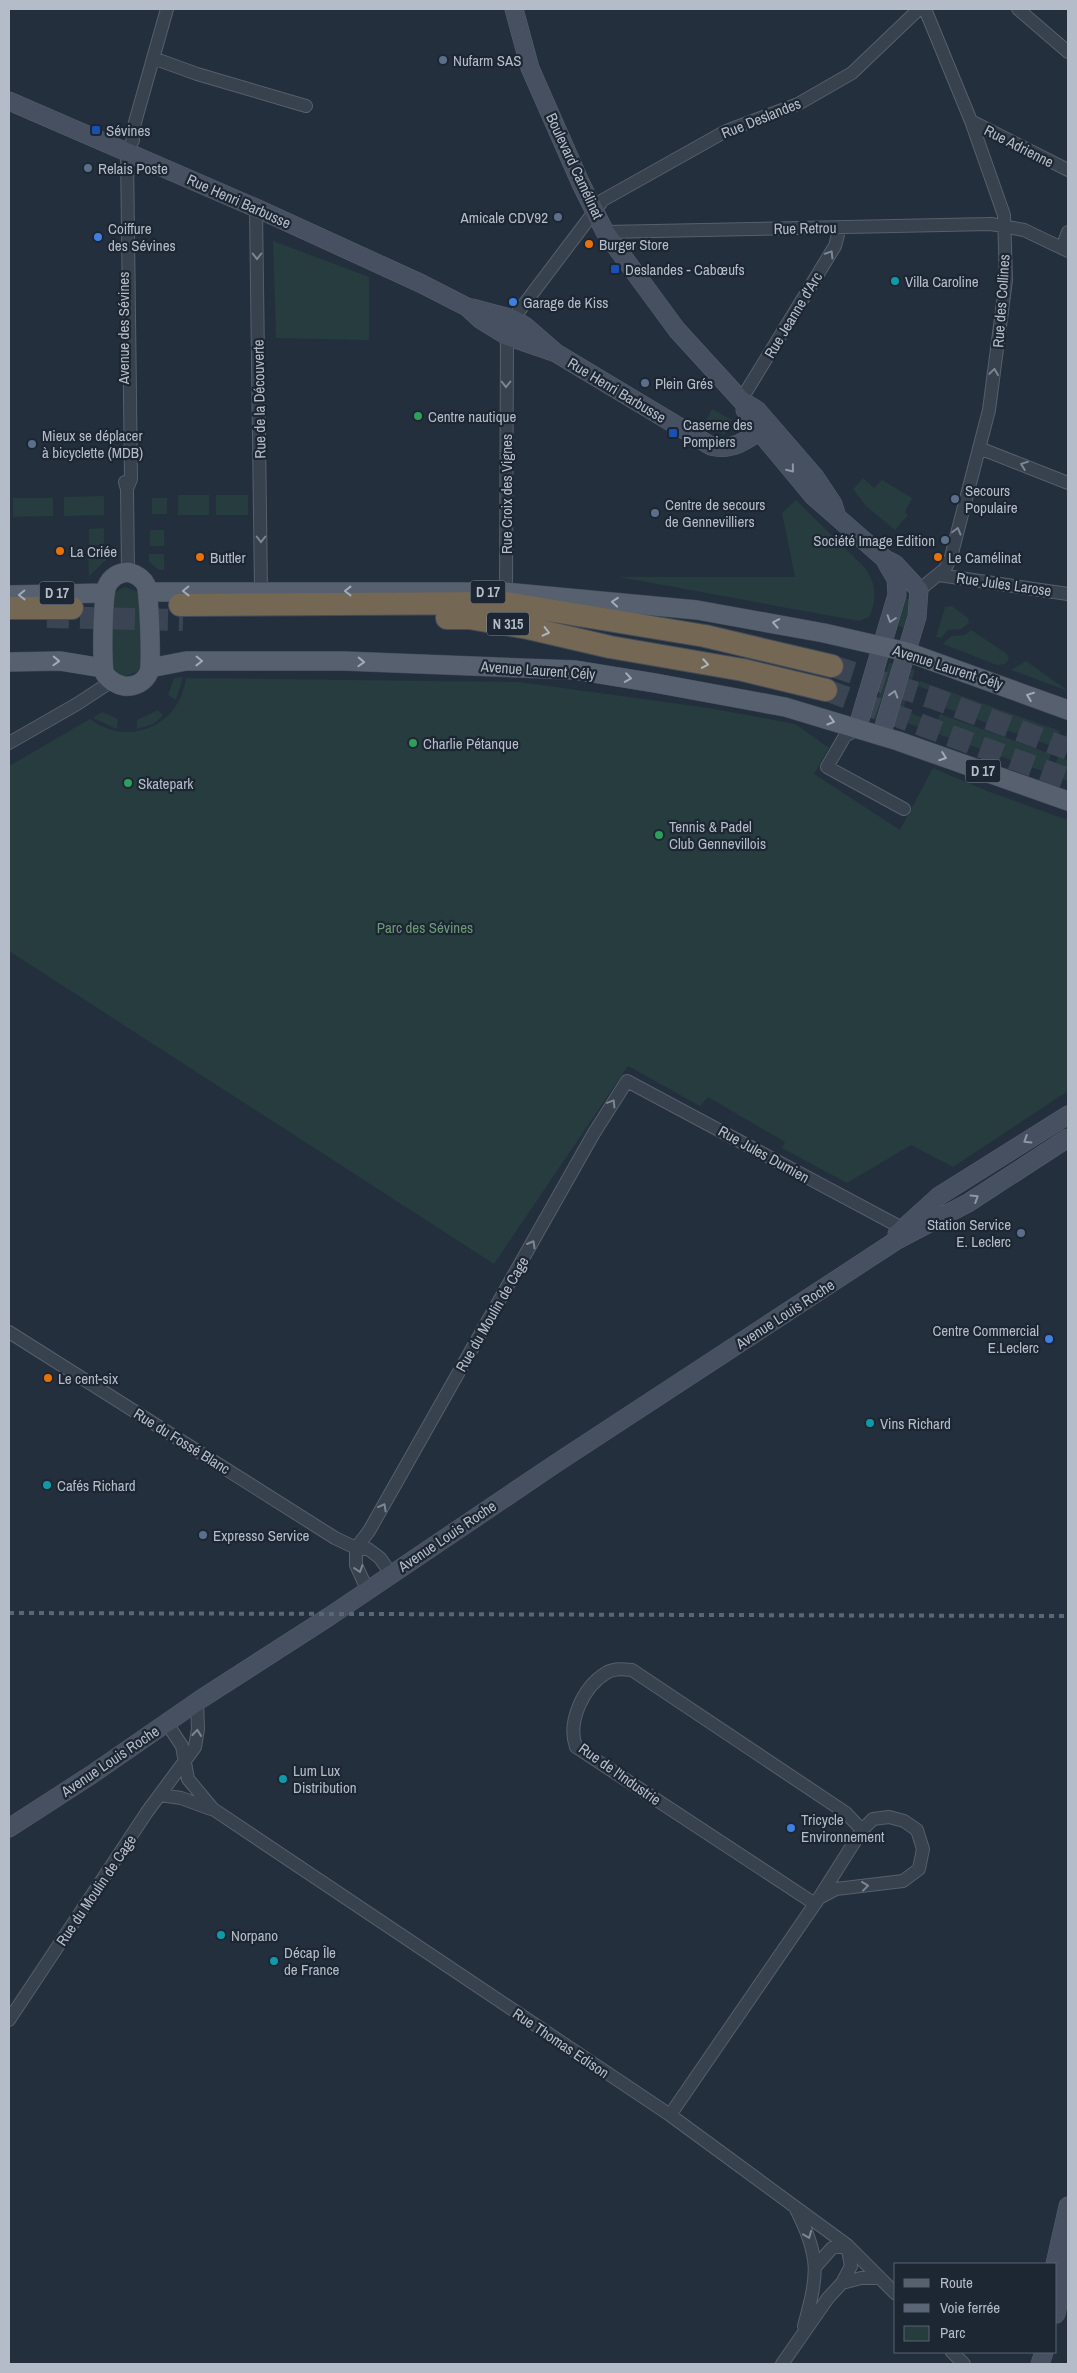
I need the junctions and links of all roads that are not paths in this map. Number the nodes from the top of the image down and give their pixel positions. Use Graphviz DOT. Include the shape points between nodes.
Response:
graph roads {
  1 [pos="167,9"];
  2 [pos="174,9"];
  3 [pos="514,9"];
  4 [pos="918,9"];
  5 [pos="925,9"];
  6 [pos="1018,9"];
  7 [pos="1068,52"];
  8 [pos="156,59"];
  9 [pos="9,101"];
  10 [pos="306,106"];
  11 [pos="971,121"];
  12 [pos="129,153"];
  13 [pos="1068,170"];
  14 [pos="256,208"];
  15 [pos="593,211"];
  16 [pos="1004,226"];
  17 [pos="840,228"];
  18 [pos="606,232"];
  19 [pos="1068,232"];
  20 [pos="1065,250"];
  21 [pos="510,327"];
  22 [pos="741,400"];
  23 [pos="765,428"];
  24 [pos="979,448"];
  25 [pos="1068,483"];
  26 [pos="885,559"];
  27 [pos="128,572"];
  28 [pos="939,575"];
  29 [pos="896,579"];
  30 [pos="261,590"];
  31 [pos="919,590"];
  32 [pos="149,592"];
  33 [pos="506,592"];
  34 [pos="104,593"];
  35 [pos="1068,594"];
  36 [pos="9,595"];
  37 [pos="9,608"];
  38 [pos="72,608"];
  39 [pos="883,646"];
  40 [pos="907,652"];
  41 [pos="9,662"];
  42 [pos="832,666"];
  43 [pos="150,668"];
  44 [pos="108,674"];
  45 [pos="826,690"];
  46 [pos="1068,710"];
  47 [pos="857,729"];
  48 [pos="881,736"];
  49 [pos="9,743"];
  50 [pos="1068,800"];
  51 [pos="904,809"];
  52 [pos="627,1081"];
  53 [pos="1068,1115"];
  54 [pos="1068,1138"];
  55 [pos="902,1228"];
  56 [pos="886,1247"];
  57 [pos="9,1332"];
  58 [pos="356,1548"];
  59 [pos="391,1574"];
  60 [pos="367,1589"];
  61 [pos="196,1702"];
  62 [pos="166,1722"];
  63 [pos="184,1761"];
  64 [pos="160,1795"];
  65 [pos="213,1810"];
  66 [pos="9,1828"];
  67 [pos="862,1830"];
  68 [pos="817,1901"];
  69 [pos="9,2020"];
  70 [pos="670,2116"];
  71 [pos="794,2205"];
  72 [pos="1068,2206"];
  73 [pos="847,2245"];
  74 [pos="1068,2258"];
  75 [pos="1054,2263"];
  76 [pos="816,2266"];
  77 [pos="880,2278"];
  78 [pos="842,2283"];
  79 [pos="894,2292"];
  80 [pos="1057,2309"];
  81 [pos="802,2334"];
  82 [pos="953,2353"];
  83 [pos="782,2364"];
  84 [pos="964,2364"];
  1 -- 8 [label="street"];
  2 -- 8 [label="street"];
  3 -- 15 [label="main road, Boulevard Camélinat" via="530,68"];
  4 -- 15 [label="street, Rue Deslandes" via="852,73 798,104 726,130 603,200"];
  5 -- 11 [label="street, Rue des Collines"];
  6 -- 7 [label="street"];
  8 -- 10 [label="street"];
  8 -- 12 [label="street" via="139,135"];
  9 -- 12 [label="main road, Rue Henri Barbusse"];
  11 -- 13 [label="street, Rue Adrienne"];
  11 -- 16 [label="street, Rue des Collines" via="1004,215"];
  12 -- 14 [label="main road, Rue Henri Barbusse"];
  12 -- 27 [label="street, Avenue des Sévines" via="131,479 127,490"];
  14 -- 21 [label="main road, Rue Henri Barbusse" via="467,307 481,320"];
  14 -- 30 [label="street, Rue de la Découverte, one-way"];
  15 -- 18 [label="main road, Boulevard Camélinat"];
  15 -- 21 [label="street"];
  16 -- 17 [label="street, Rue Retrou"];
  16 -- 20 [label="street, Rue Retrou" via="1024,230"];
  24 -- 16 [label="street, Rue des Collines, one-way" via="1002,318 1006,280"];
  17 -- 18 [label="street, Rue Retrou"];
  22 -- 17 [label="street, Rue Jeanne d'Arc, one-way" via="835,246"];
  18 -- 22 [label="main road, Boulevard Camélinat" via="676,330"];
  19 -- 20 [label="street"];
  21 -- 23 [label="main road, Rue Henri Barbusse" via="525,326 556,353 710,446 736,446"];
  21 -- 33 [label="street, Rue Croix des Vignes, one-way"];
  22 -- 23 [label="main road, Boulevard Camélinat" via="746,413"];
  23 -- 26 [label="main road, Boulevard Camélinat" via="813,496"];
  25 -- 24 [label="street, one-way"];
  28 -- 24 [label="street, Rue des Collines, one-way" via="950,557"];
  26 -- 29 [label="main road, Boulevard Camélinat"];
  26 -- 31 [label="main road, Boulevard Camélinat" via="895,564"];
  27 -- 32 [label="main road" via="143,580"];
  27 -- 34 [label="main road" via="111,579"];
  28 -- 31 [label="street, Rue des Collines"];
  28 -- 35 [label="street, Rue Jules Larose"];
  29 -- 31 [label="main road" via="910,591"];
  29 -- 39 [label="main road, one-way" via="897,595"];
  30 -- 32 [label="main road, Avenue Laurent Cély / D 17, one-way"];
  33 -- 30 [label="main road, Avenue Laurent Cély / D 17, one-way"];
  31 -- 40 [label="main road" via="919,606"];
  32 -- 43 [label="main road"];
  39 -- 33 [label="main road, Avenue Laurent Cély / D 17, one-way" via="706,611"];
  34 -- 36 [label="main road, D 17, one-way"];
  34 -- 44 [label="main road"];
  37 -- 38 [label="highway"];
  39 -- 40 [label="main road, Avenue Laurent Cély / D 17"];
  39 -- 47 [label="main road"];
  46 -- 40 [label="main road, Avenue Laurent Cély / D 17, one-way"];
  48 -- 40 [label="main road, one-way"];
  41 -- 44 [label="main road, one-way" via="60,661"];
  42 -- 45 [label="highway, N 315, one-way" via="705,636 506,603 182,613 469,618 743,670"];
  43 -- 44 [label="main road" via="138,684 124,686"];
  43 -- 47 [label="main road, Avenue Laurent Cély / D 17, one-way" via="186,661 344,661 575,670 785,707"];
  44 -- 49 [label="street" via="77,704"];
  47 -- 48 [label="main road, Avenue Laurent Cély / D 17"];
  47 -- 51 [label="street" via="845,736 827,767"];
  48 -- 50 [label="main road, Avenue Laurent Cély / D 17, one-way"];
  52 -- 55 [label="street, Rue Jules Dumien"];
  58 -- 52 [label="street, Rue du Moulin de Cage, one-way" via="369,1531 594,1133"];
  53 -- 55 [label="main road, Avenue Louis Roche, one-way" via="939,1196"];
  56 -- 54 [label="main road, Avenue Louis Roche, one-way" via="968,1203"];
  55 -- 56 [label="main road, Avenue Louis Roche"];
  56 -- 59 [label="main road, Avenue Louis Roche"];
  57 -- 58 [label="street, Rue du Fossé Blanc" via="335,1538"];
  58 -- 59 [label="street, Rue du Fossé Blanc" via="368,1549 380,1558"];
  58 -- 60 [label="street, one-way" via="356,1565"];
  59 -- 60 [label="main road, Avenue Louis Roche"];
  60 -- 61 [label="main road, Avenue Louis Roche"];
  61 -- 62 [label="main road, Avenue Louis Roche"];
  63 -- 61 [label="street, Rue du Moulin de Cage, one-way" via="197,1740"];
  62 -- 63 [label="street" via="182,1746"];
  62 -- 66 [label="main road, Avenue Louis Roche"];
  63 -- 64 [label="street, Rue du Moulin de Cage"];
  63 -- 65 [label="street, Rue Thomas Edison" via="191,1784"];
  64 -- 65 [label="street, Rue Thomas Edison" via="181,1798"];
  64 -- 69 [label="street, Rue du Moulin de Cage"];
  65 -- 70 [label="street, Rue Thomas Edison"];
  67 -- 68 [label="street"];
  68 -- 67 [label="street, one-way" via="836,1890 903,1881 919,1868 923,1849 917,1830 904,1821 889,1817 873,1819"];
  67 -- 68 [label="street, Rue de l'Industrie" via="846,1813 632,1670 606,1673 589,1689 576,1712 572,1736 576,1747"];
  68 -- 70 [label="street"];
  70 -- 71 [label="street, Rue Thomas Edison"];
  71 -- 73 [label="street, Rue Thomas Edison"];
  71 -- 76 [label="street, one-way" via="810,2237"];
  72 -- 75 [label="main road"];
  73 -- 76 [label="street" via="832,2248"];
  73 -- 77 [label="street, Rue Thomas Edison"];
  73 -- 78 [label="street" via="851,2266"];
  74 -- 80 [label="main road"];
  76 -- 81 [label="street" via="814,2290"];
  77 -- 78 [label="street"];
  77 -- 79 [label="street, Rue Thomas Edison"];
  78 -- 81 [label="street"];
  81 -- 83 [label="street"];
  82 -- 84 [label="street"];
}
